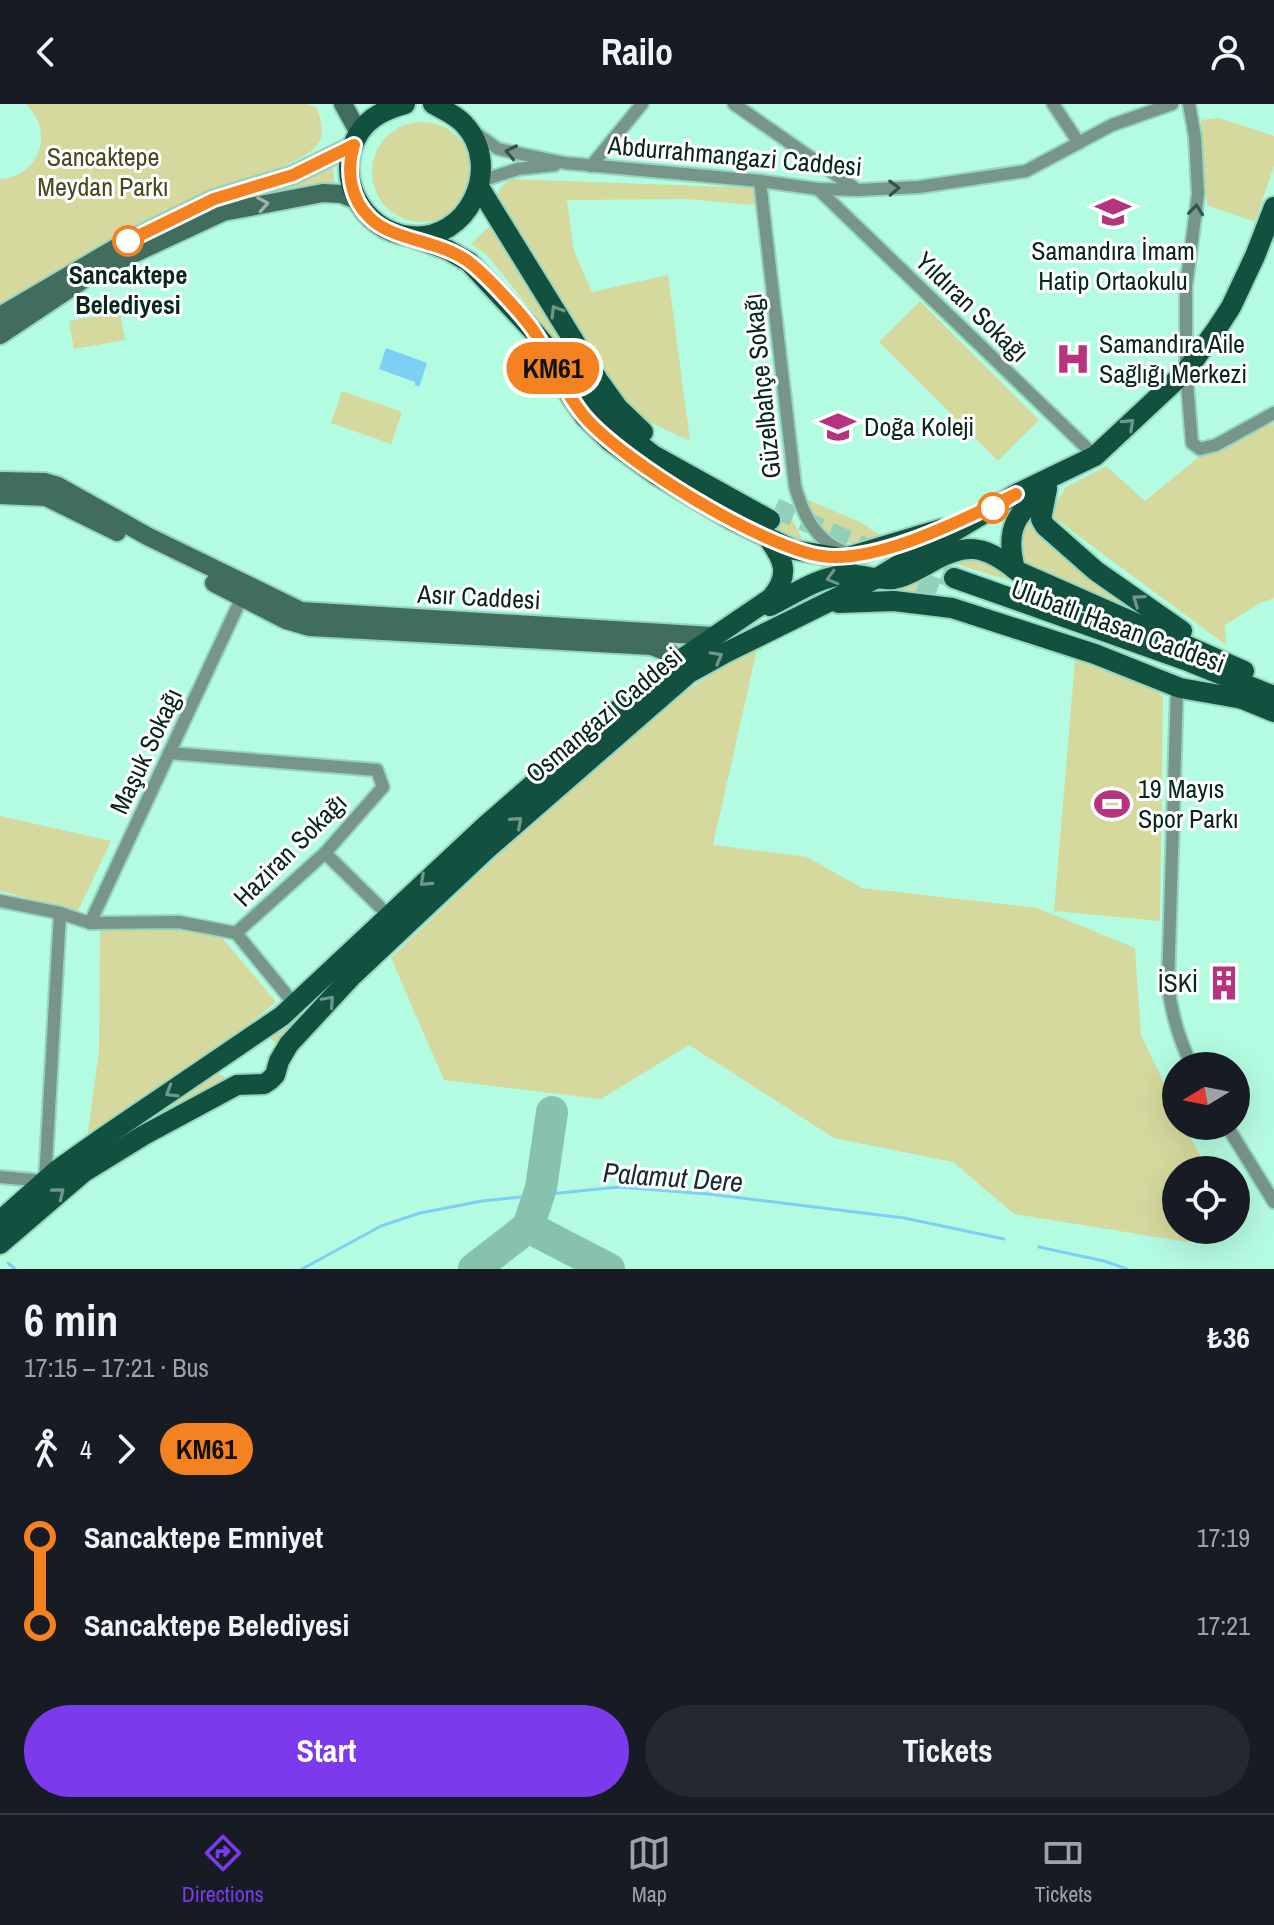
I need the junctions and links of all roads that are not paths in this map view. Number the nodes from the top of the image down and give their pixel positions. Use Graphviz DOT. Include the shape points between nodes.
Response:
graph roads {
  1 [pos="343,104"];
  2 [pos="405,104"];
  3 [pos="433,104"];
  4 [pos="642,104"];
  5 [pos="734,104"];
  6 [pos="1053,104"];
  7 [pos="1172,104"];
  8 [pos="1189,104"];
  9 [pos="464,125"];
  10 [pos="357,139"];
  11 [pos="1079,143"];
  12 [pos="565,163"];
  13 [pos="591,166"];
  14 [pos="760,181"];
  15 [pos="480,184"];
  16 [pos="818,189"];
  17 [pos="858,190"];
  18 [pos="356,200"];
  19 [pos="1273,216"];
  20 [pos="410,236"];
  21 [pos="0,316"];
  22 [pos="0,335"];
  23 [pos="1186,371"];
  24 [pos="1274,413"];
  25 [pos="1095,456"];
  26 [pos="1062,472"];
  27 [pos="0,481"];
  28 [pos="1047,489"];
  29 [pos="1016,494"];
  30 [pos="0,495"];
  31 [pos="770,522"];
  32 [pos="946,554"];
  33 [pos="857,556"];
  34 [pos="1015,569"];
  35 [pos="877,578"];
  36 [pos="245,591"];
  37 [pos="948,592"];
  38 [pos="826,604"];
  39 [pos="712,636"];
  40 [pos="674,664"];
  41 [pos="1244,671"];
  42 [pos="1177,687"];
  43 [pos="1274,688"];
  44 [pos="1274,696"];
  45 [pos="1243,699"];
  46 [pos="1274,712"];
  47 [pos="169,753"];
  48 [pos="325,853"];
  49 [pos="0,901"];
  50 [pos="60,913"];
  51 [pos="388,915"];
  52 [pos="90,923"];
  53 [pos="236,933"];
  54 [pos="295,1005"];
  55 [pos="239,1047"];
  56 [pos="1185,1052"];
  57 [pos="279,1061"];
  58 [pos="249,1083"];
  59 [pos="1236,1140"];
  60 [pos="0,1177"];
  61 [pos="45,1181"];
  62 [pos="1274,1202"];
  63 [pos="0,1221"];
  64 [pos="0,1244"];
  1 -- 10 [label="street"];
  2 -- 10 [label="main road" via="369,121"];
  3 -- 9 [label="main road"];
  4 -- 13 [label="street"];
  5 -- 17 [label="street"];
  6 -- 11 [label="street"];
  7 -- 11 [label="street, Abdurrahmangazi Caddesi"];
  23 -- 8 [label="street, one-way" via="1186,287 1198,194"];
  12 -- 9 [label="street, Abdurrahmangazi Caddesi, one-way" via="498,149"];
  9 -- 15 [label="main road" via="482,165"];
  10 -- 18 [label="main road" via="349,175"];
  10 -- 21 [label="street" via="293,175 214,199 126,242"];
  17 -- 11 [label="street, Abdurrahmangazi Caddesi, one-way" via="1026,171"];
  12 -- 13 [label="street, Abdurrahmangazi Caddesi"];
  12 -- 15 [label="street, Abdurrahmangazi Caddesi" via="518,169"];
  13 -- 14 [label="street, Abdurrahmangazi Caddesi"];
  14 -- 16 [label="street, Abdurrahmangazi Caddesi"];
  14 -- 33 [label="street, Güzelbahçe Sokağı" via="799,503 827,544"];
  15 -- 20 [label="main road" via="470,208 454,224 433,234"];
  31 -- 15 [label="main road, one-way" via="644,433 618,408"];
  16 -- 17 [label="street, Abdurrahmangazi Caddesi"];
  16 -- 25 [label="street, Yıldıran Sokağı"];
  18 -- 20 [label="main road" via="388,231"];
  22 -- 18 [label="street, one-way" via="96,272 223,212 323,193"];
  19 -- 23 [label="main road, Osmangazi Caddesi" via="1231,307"];
  20 -- 31 [label="main road" via="469,262 610,421 642,447"];
  23 -- 24 [label="street" via="1192,443 1200,449"];
  25 -- 23 [label="main road, Osmangazi Caddesi, one-way"];
  25 -- 26 [label="main road, Osmangazi Caddesi"];
  26 -- 28 [label="main road"];
  26 -- 29 [label="main road, Osmangazi Caddesi"];
  27 -- 36 [label="street, Asır Caddesi" via="58,486"];
  28 -- 34 [label="main road" via="1029,503 1011,531"];
  41 -- 28 [label="main road, one-way" via="1096,571 1045,526 1041,519"];
  29 -- 33 [label="main road" via="949,526"];
  29 -- 35 [label="main road, Osmangazi Caddesi"];
  30 -- 36 [label="street, Asır Caddesi" via="57,501"];
  31 -- 33 [label="main road" via="794,550"];
  31 -- 39 [label="main road" via="783,564 782,585 771,598"];
  32 -- 34 [label="main road" via="970,548 985,551"];
  32 -- 35 [label="main road" via="911,574"];
  32 -- 37 [label="main road" via="933,566 928,586 931,594"];
  34 -- 41 [label="main road"];
  35 -- 38 [label="main road, Osmangazi Caddesi"];
  35 -- 39 [label="main road, one-way" via="831,577"];
  36 -- 39 [label="street, Asır Caddesi" via="315,614"];
  36 -- 40 [label="street, Asır Caddesi" via="286,620 310,627 652,646 670,653"];
  36 -- 47 [label="street, Maşuk Sokağı"];
  37 -- 38 [label="main road"];
  37 -- 42 [label="main road"];
  37 -- 44 [label="main road, Ulubatlı Hasan Caddesi" via="1185,660"];
  37 -- 45 [label="main road, Ulubatlı Hasan Caddesi"];
  57 -- 38 [label="main road, Osmangazi Caddesi, one-way" via="351,977 487,849 689,673"];
  39 -- 40 [label="main road, Osmangazi Caddesi"];
  40 -- 51 [label="main road, Osmangazi Caddesi, one-way"];
  41 -- 43 [label="main road"];
  42 -- 45 [label="main road"];
  42 -- 56 [label="street" via="1168,986"];
  45 -- 46 [label="main road, Ulubatlı Hasan Caddesi"];
  47 -- 48 [label="street, Haziran Sokağı" via="377,770 383,787"];
  47 -- 52 [label="street, Maşuk Sokağı"];
  48 -- 51 [label="street"];
  48 -- 53 [label="street, Haziran Sokağı"];
  49 -- 50 [label="street, Haziran Sokağı"];
  50 -- 52 [label="street, Haziran Sokağı"];
  50 -- 61 [label="street"];
  51 -- 54 [label="main road, Osmangazi Caddesi"];
  52 -- 53 [label="street, Haziran Sokağı" via="179,922"];
  53 -- 54 [label="street"];
  54 -- 55 [label="main road, Osmangazi Caddesi"];
  55 -- 57 [label="main road" via="253,1040 268,1043"];
  55 -- 58 [label="main road" via="235,1067"];
  55 -- 61 [label="main road, Osmangazi Caddesi, one-way"];
  57 -- 58 [label="main road, Osmangazi Caddesi" via="270,1080"];
  64 -- 58 [label="main road, Osmangazi Caddesi, one-way" via="84,1172 144,1135"];
  59 -- 62 [label="street"];
  60 -- 61 [label="street"];
  61 -- 63 [label="main road, Osmangazi Caddesi"];
}
